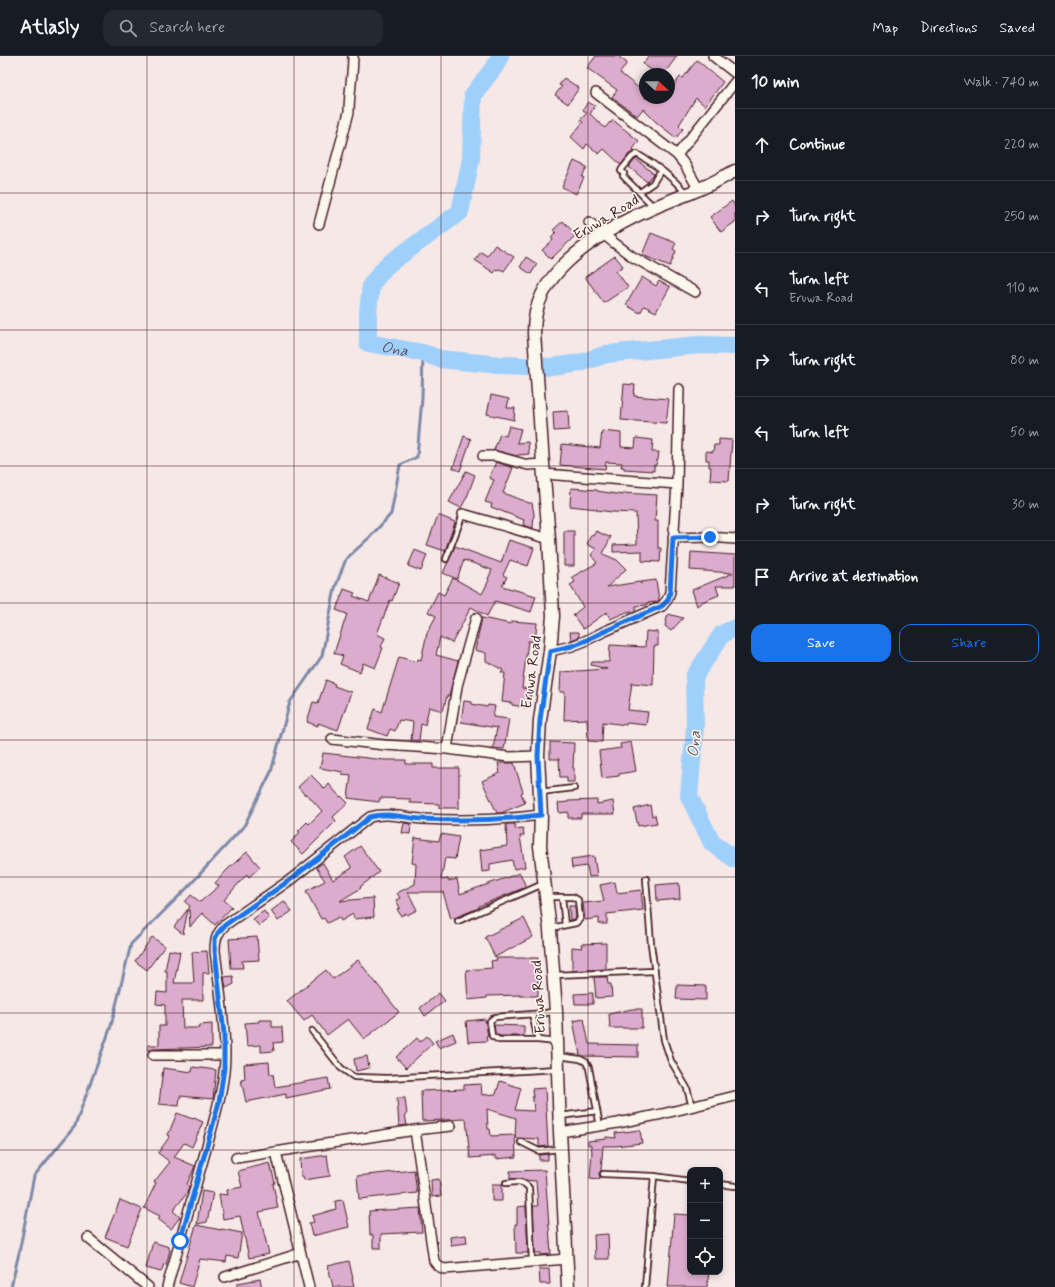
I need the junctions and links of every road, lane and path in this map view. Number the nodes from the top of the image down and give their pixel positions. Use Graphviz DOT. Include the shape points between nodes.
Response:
graph roads {
  1 [pos="353,56"];
  2 [pos="713,56"];
  3 [pos="735,73"];
  4 [pos="735,82"];
  5 [pos="596,93"];
  6 [pos="677,155"];
  7 [pos="661,170"];
  8 [pos="735,171"];
  9 [pos="698,190"];
  10 [pos="640,192"];
  11 [pos="687,194"];
  12 [pos="654,207"];
  13 [pos="589,222"];
  14 [pos="319,224"];
  15 [pos="604,234"];
  16 [pos="695,292"];
  17 [pos="679,389"];
  18 [pos="483,456"];
  19 [pos="543,469"];
  20 [pos="677,484"];
  21 [pos="463,514"];
  22 [pos="673,538"];
  23 [pos="550,539"];
  24 [pos="735,539"];
  25 [pos="446,559"];
  26 [pos="476,618"];
  27 [pos="550,651"];
  28 [pos="332,739"];
  29 [pos="447,749"];
  30 [pos="538,756"];
  31 [pos="574,788"];
  32 [pos="540,792"];
  33 [pos="541,815"];
  34 [pos="646,879"];
  35 [pos="544,884"];
  36 [pos="546,897"];
  37 [pos="562,897"];
  38 [pos="458,921"];
  39 [pos="565,925"];
  40 [pos="550,928"];
  41 [pos="655,971"];
  42 [pos="553,976"];
  43 [pos="556,1011"];
  44 [pos="532,1014"];
  45 [pos="312,1031"];
  46 [pos="538,1040"];
  47 [pos="556,1042"];
  48 [pos="153,1055"];
  49 [pos="225,1055"];
  50 [pos="557,1062"];
  51 [pos="735,1096"];
  52 [pos="692,1107"];
  53 [pos="597,1111"];
  54 [pos="559,1116"];
  55 [pos="451,1126"];
  56 [pos="600,1126"];
  57 [pos="415,1130"];
  58 [pos="560,1132"];
  59 [pos="521,1142"];
  60 [pos="561,1149"];
  61 [pos="276,1152"];
  62 [pos="236,1158"];
  63 [pos="603,1174"];
  64 [pos="654,1176"];
  65 [pos="687,1181"];
  66 [pos="506,1183"];
  67 [pos="723,1184"];
  68 [pos="735,1186"];
  69 [pos="88,1238"];
  70 [pos="301,1253"];
  71 [pos="567,1259"];
  72 [pos="532,1262"];
  73 [pos="225,1276"];
  74 [pos="148,1287"];
  75 [pos="167,1287"];
  76 [pos="309,1287"];
  77 [pos="568,1287"];
  78 [pos="645,1287"];
  1 -- 14 [label="street" via="349,112"];
  2 -- 3 [label="street"];
  4 -- 6 [label="street"];
  5 -- 6 [label="street"];
  6 -- 9 [label="street"];
  7 -- 10 [label="lane" via="654,183"];
  7 -- 10 [label="lane" via="637,154 632,157 622,169 622,176"];
  7 -- 11 [label="lane"];
  8 -- 9 [label="main road, Eruwa Road"];
  9 -- 11 [label="main road, Eruwa Road"];
  10 -- 12 [label="lane"];
  11 -- 12 [label="main road, Eruwa Road"];
  12 -- 15 [label="main road, Eruwa Road"];
  13 -- 15 [label="street"];
  15 -- 16 [label="street" via="633,257"];
  15 -- 19 [label="main road, Eruwa Road" via="584,247 551,279 537,309 534,333"];
  17 -- 20 [label="street"];
  18 -- 19 [label="street" via="495,456"];
  19 -- 20 [label="street"];
  19 -- 23 [label="main road, Eruwa Road"];
  20 -- 22 [label="street"];
  21 -- 23 [label="street"];
  21 -- 25 [label="lane"];
  22 -- 24 [label="street"];
  22 -- 27 [label="street" via="670,592 668,600 662,606 585,641"];
  23 -- 27 [label="main road, Eruwa Road" via="553,616"];
  26 -- 29 [label="street" via="457,686"];
  27 -- 30 [label="main road, Eruwa Road"];
  28 -- 29 [label="street"];
  29 -- 30 [label="street" via="509,757"];
  30 -- 32 [label="main road, Eruwa Road"];
  31 -- 32 [label="lane"];
  32 -- 33 [label="main road, Eruwa Road"];
  33 -- 35 [label="main road, Eruwa Road" via="540,846"];
  33 -- 49 [label="street" via="466,820 384,815 370,817 290,880 225,925 215,939 215,945"];
  34 -- 41 [label="lane"];
  35 -- 36 [label="main road, Eruwa Road"];
  35 -- 38 [label="lane"];
  36 -- 37 [label="lane"];
  36 -- 40 [label="main road, Eruwa Road"];
  37 -- 39 [label="lane"];
  37 -- 39 [label="lane" via="577,898 580,919 576,924"];
  39 -- 40 [label="lane"];
  40 -- 42 [label="main road, Eruwa Road"];
  41 -- 42 [label="lane"];
  41 -- 52 [label="lane" via="667,1052 687,1088"];
  42 -- 43 [label="main road, Eruwa Road"];
  43 -- 44 [label="lane"];
  43 -- 47 [label="main road, Eruwa Road"];
  44 -- 46 [label="lane"];
  44 -- 46 [label="lane" via="494,1017 490,1021 491,1033 499,1040"];
  45 -- 50 [label="lane" via="341,1068 354,1077 387,1078"];
  46 -- 47 [label="lane"];
  47 -- 50 [label="main road, Eruwa Road"];
  48 -- 49 [label="street"];
  49 -- 75 [label="street" via="219,1102"];
  50 -- 53 [label="lane" via="580,1059 586,1062"];
  50 -- 54 [label="main road, Eruwa Road"];
  51 -- 52 [label="street"];
  52 -- 56 [label="street"];
  53 -- 54 [label="lane"];
  53 -- 56 [label="lane"];
  54 -- 58 [label="main road, Eruwa Road"];
  55 -- 57 [label="street"];
  56 -- 58 [label="street"];
  57 -- 61 [label="street"];
  57 -- 72 [label="street" via="434,1261 438,1266 444,1269"];
  58 -- 60 [label="main road, Eruwa Road"];
  59 -- 60 [label="lane" via="539,1151"];
  60 -- 71 [label="main road, Eruwa Road"];
  61 -- 62 [label="street"];
  61 -- 70 [label="street"];
  63 -- 64 [label="lane"];
  64 -- 65 [label="lane"];
  64 -- 78 [label="lane"];
  66 -- 72 [label="lane" via="521,1182 529,1188"];
  67 -- 68 [label="lane"];
  69 -- 74 [label="street"];
  70 -- 73 [label="street"];
  70 -- 76 [label="street"];
  71 -- 72 [label="street"];
  71 -- 77 [label="main road, Eruwa Road"];
}
